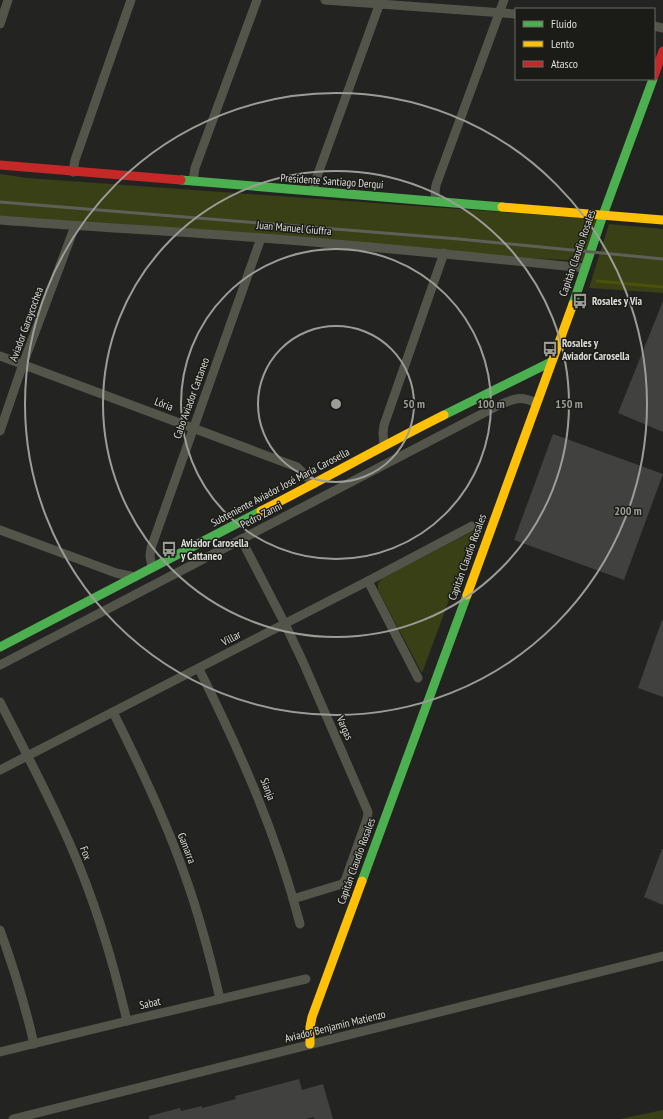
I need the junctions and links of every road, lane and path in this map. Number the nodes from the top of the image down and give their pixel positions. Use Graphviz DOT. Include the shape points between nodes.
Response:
graph roads {
  1 [pos="8,0"];
  2 [pos="132,0"];
  3 [pos="257,0"];
  4 [pos="325,0"];
  5 [pos="504,0"];
  6 [pos="380,2"];
  7 [pos="500,12"];
  8 [pos="515,14"];
  9 [pos="0,24"];
  10 [pos="663,51"];
  11 [pos="655,73"];
  12 [pos="653,80"];
  13 [pos="0,165"];
  14 [pos="72,172"];
  15 [pos="193,181"];
  16 [pos="314,191"];
  17 [pos="436,201"];
  18 [pos="603,215"];
  19 [pos="0,220"];
  20 [pos="663,220"];
  21 [pos="75,226"];
  22 [pos="261,238"];
  23 [pos="444,253"];
  24 [pos="584,268"];
  25 [pos="0,356"];
  26 [pos="551,362"];
  27 [pos="23,364"];
  28 [pos="536,403"];
  29 [pos="193,428"];
  30 [pos="0,431"];
  31 [pos="384,445"];
  32 [pos="314,484"];
  33 [pos="472,526"];
  34 [pos="0,530"];
  35 [pos="241,539"];
  36 [pos="152,567"];
  37 [pos="135,577"];
  38 [pos="368,582"];
  39 [pos="285,624"];
  40 [pos="0,647"];
  41 [pos="0,665"];
  42 [pos="199,669"];
  43 [pos="418,678"];
  44 [pos="0,702"];
  45 [pos="113,712"];
  46 [pos="27,756"];
  47 [pos="0,770"];
  48 [pos="293,899"];
  49 [pos="300,924"];
  50 [pos="0,930"];
  51 [pos="663,956"];
  52 [pos="306,979"];
  53 [pos="220,999"];
  54 [pos="128,1021"];
  55 [pos="34,1044"];
  56 [pos="310,1044"];
  57 [pos="0,1052"];
  58 [pos="13,1119"];
  1 -- 9 [label="street"];
  2 -- 14 [label="street"];
  3 -- 15 [label="street" via="195,168"];
  4 -- 6 [label="street"];
  5 -- 7 [label="street"];
  6 -- 7 [label="street"];
  6 -- 16 [label="street"];
  7 -- 8 [label="street"];
  7 -- 17 [label="street" via="436,185"];
  10 -- 11 [label="street"];
  12 -- 18 [label="street, Capitán Claudio Rosales"];
  13 -- 14 [label="street, Presidente Santiago Derqui"];
  14 -- 15 [label="street, Presidente Santiago Derqui"];
  15 -- 16 [label="street, Presidente Santiago Derqui"];
  16 -- 17 [label="street, Presidente Santiago Derqui"];
  17 -- 18 [label="street, Presidente Santiago Derqui"];
  18 -- 20 [label="street, Presidente Santiago Derqui"];
  18 -- 24 [label="street, Capitán Claudio Rosales"];
  19 -- 21 [label="street, Juan Manuel Giuffra"];
  21 -- 22 [label="street, Juan Manuel Giuffra"];
  21 -- 27 [label="street, Aviador Garaycochea"];
  22 -- 23 [label="street, Juan Manuel Giuffra"];
  22 -- 29 [label="street, Cabo Aviador Cattaneo"];
  23 -- 24 [label="street, Juan Manuel Giuffra"];
  23 -- 31 [label="street" via="384,425"];
  24 -- 26 [label="street, Capitán Claudio Rosales"];
  25 -- 27 [label="street, Lória"];
  26 -- 28 [label="street, Capitán Claudio Rosales"];
  26 -- 31 [label="street, Subteniente Aviador José María Carosella"];
  27 -- 29 [label="street, Lória"];
  27 -- 30 [label="street, Aviador Garaycochea"];
  28 -- 35 [label="street, Pedro Zanni" via="520,398 497,406"];
  28 -- 56 [label="street, Capitán Claudio Rosales" via="312,1017"];
  29 -- 32 [label="street, Lória" via="297,466"];
  29 -- 36 [label="street, Cabo Aviador Cattaneo" via="151,548"];
  31 -- 32 [label="street, Subteniente Aviador José María Carosella"];
  32 -- 36 [label="street, Subteniente Aviador José María Carosella"];
  33 -- 38 [label="street, Villar"];
  34 -- 37 [label="street" via="116,573"];
  35 -- 39 [label="street, Vargas"];
  35 -- 41 [label="street, Pedro Zanni"];
  36 -- 37 [label="street, Subteniente Aviador José María Carosella"];
  37 -- 40 [label="street, Subteniente Aviador José María Carosella"];
  38 -- 39 [label="street, Villar"];
  38 -- 43 [label="street"];
  39 -- 42 [label="street, Villar"];
  39 -- 48 [label="street, Vargas" via="368,812 345,881"];
  42 -- 45 [label="street, Villar"];
  42 -- 48 [label="street, Sianja" via="253,783"];
  44 -- 46 [label="street, Fox"];
  45 -- 46 [label="street, Villar"];
  45 -- 53 [label="street, Gamarra" via="146,780 184,872 209,951"];
  46 -- 47 [label="street, Villar"];
  46 -- 54 [label="street, Fox" via="57,815 86,886 117,975"];
  48 -- 49 [label="street, Sianja"];
  50 -- 55 [label="street" via="22,994"];
  51 -- 56 [label="street, Aviador Benjamín Matienzo"];
  52 -- 53 [label="street, Sabat"];
  53 -- 54 [label="street, Sabat"];
  54 -- 55 [label="street, Sabat"];
  55 -- 57 [label="street, Sabat"];
  56 -- 58 [label="street, Aviador Benjamín Matienzo"];
}
